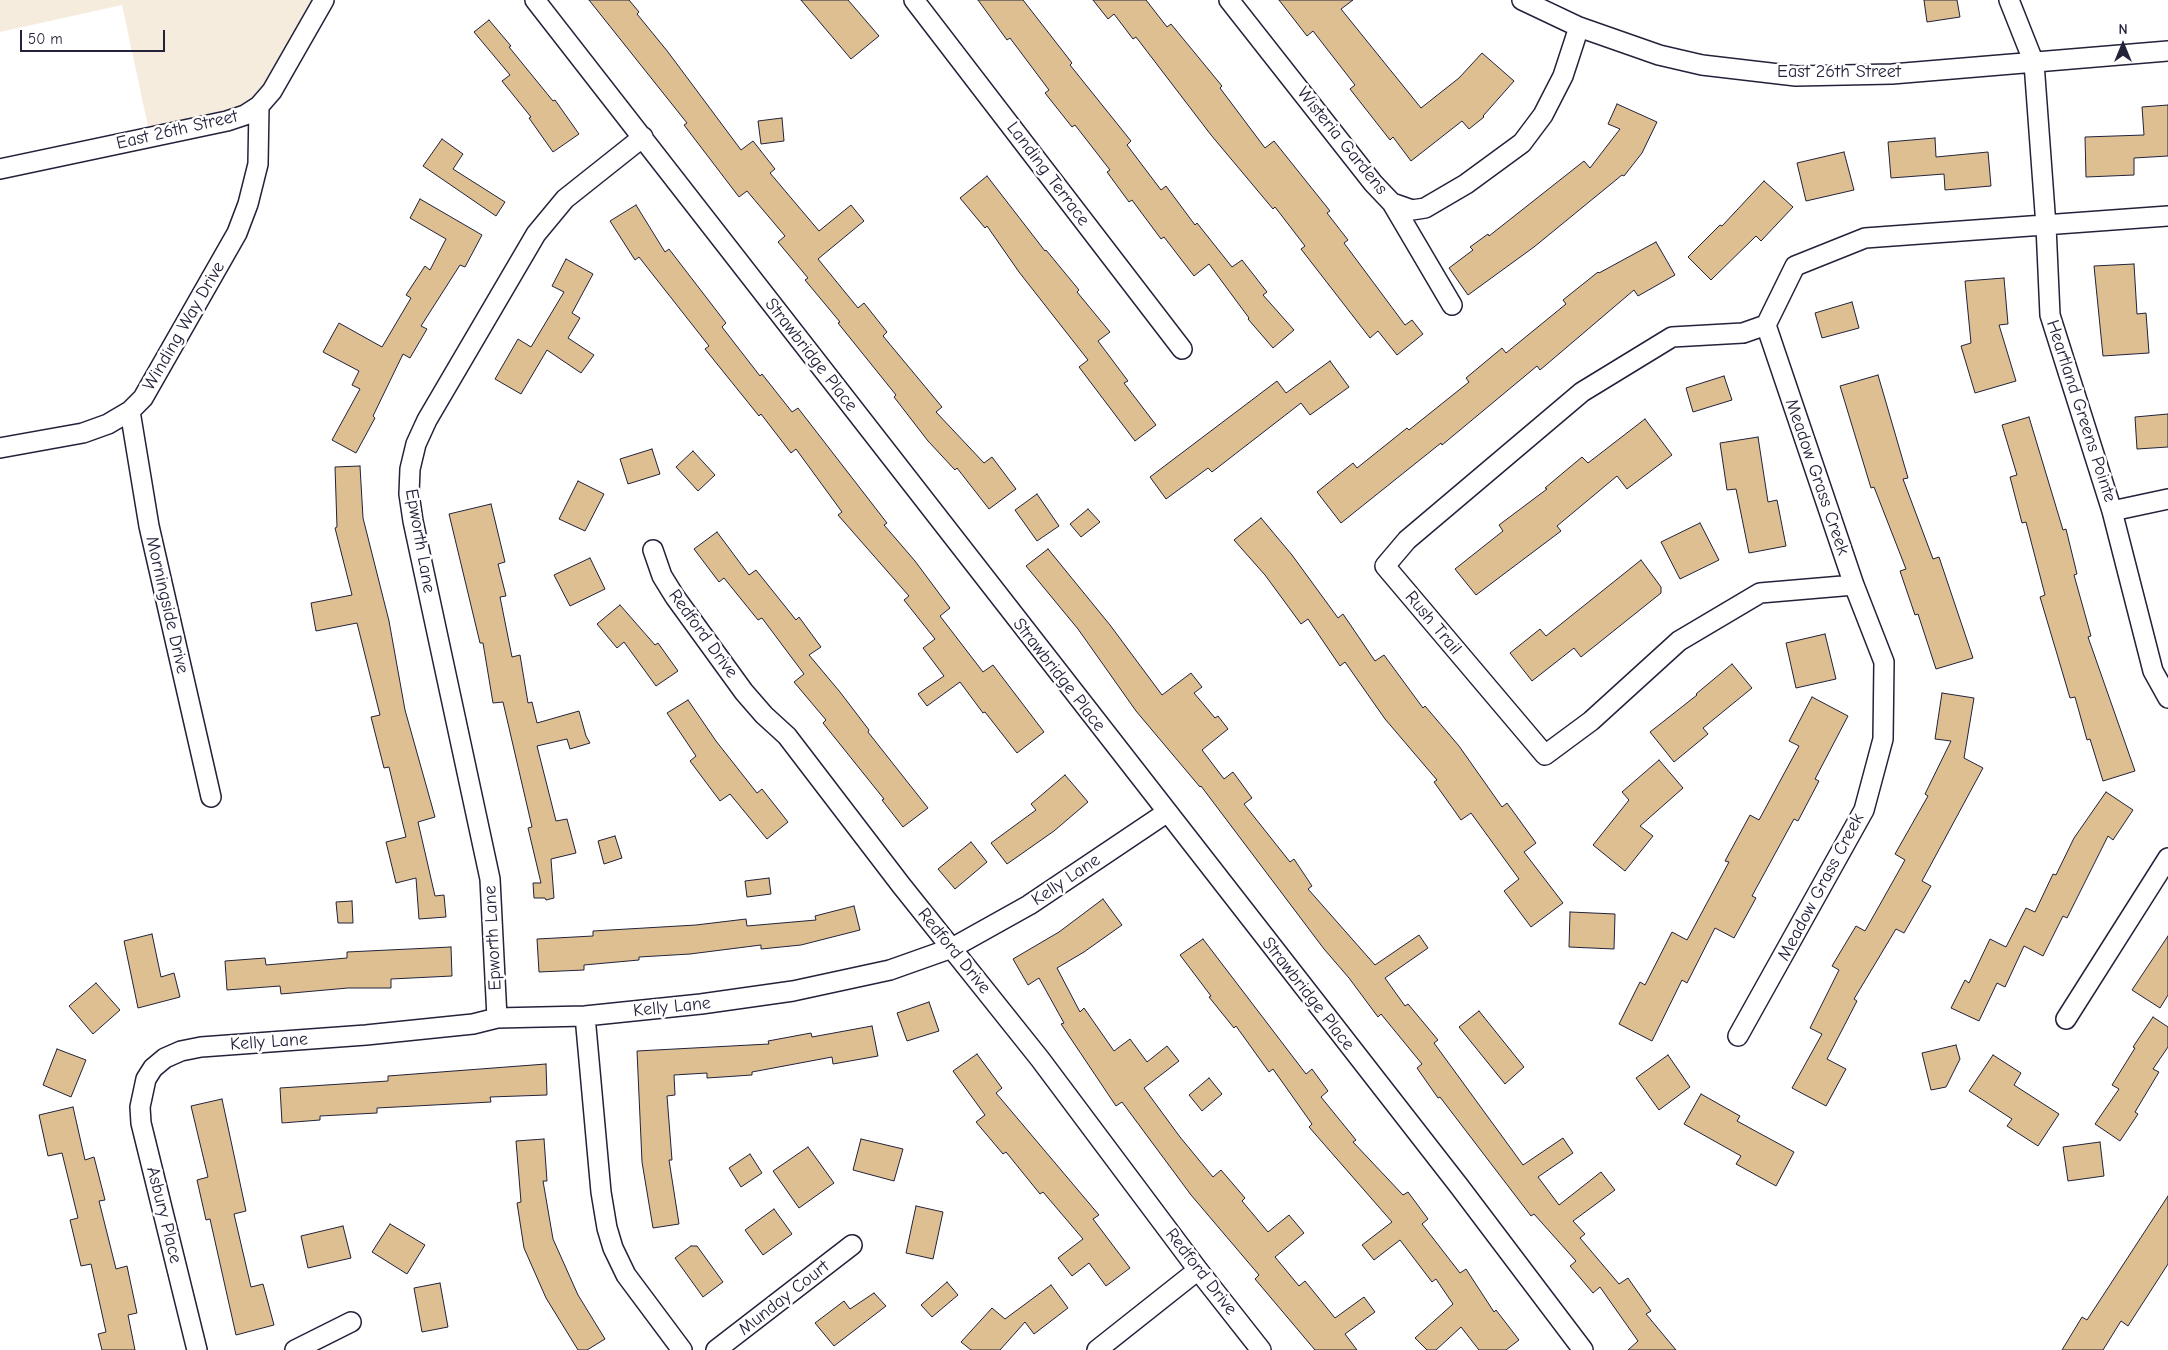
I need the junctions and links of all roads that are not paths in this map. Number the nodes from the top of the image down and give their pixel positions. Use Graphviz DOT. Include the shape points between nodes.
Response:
graph roads {
  1 [pos="324,0"];
  2 [pos="535,0"];
  3 [pos="914,0"];
  4 [pos="1229,0"];
  5 [pos="1522,0"];
  6 [pos="2009,0"];
  7 [pos="1579,27"];
  8 [pos="2168,51"];
  9 [pos="2034,64"];
  10 [pos="259,106"];
  11 [pos="643,137"];
  12 [pos="0,169"];
  13 [pos="1392,203"];
  14 [pos="2168,216"];
  15 [pos="2046,226"];
  16 [pos="1452,305"];
  17 [pos="1766,325"];
  18 [pos="1182,349"];
  19 [pos="130,411"];
  20 [pos="0,448"];
  21 [pos="2168,499"];
  22 [pos="2112,511"];
  23 [pos="653,550"];
  24 [pos="1854,586"];
  25 [pos="2168,698"];
  26 [pos="211,797"];
  27 [pos="1166,812"];
  28 [pos="2168,858"];
  29 [pos="952,948"];
  30 [pos="585,1016"];
  31 [pos="497,1018"];
  32 [pos="2066,1019"];
  33 [pos="1738,1036"];
  34 [pos="146,1079"];
  35 [pos="852,1245"];
  36 [pos="1198,1270"];
  37 [pos="351,1322"];
  38 [pos="197,1350"];
  39 [pos="295,1350"];
  40 [pos="682,1350"];
  41 [pos="716,1350"];
  42 [pos="1097,1350"];
  43 [pos="1262,1350"];
  44 [pos="1583,1350"];
  1 -- 10 [label="street, East 26th Street" via="272,91"];
  2 -- 11 [label="street, Strawbridge Place"];
  3 -- 18 [label="street, Landing Terrace"];
  4 -- 13 [label="street, Wisteria Gardens"];
  5 -- 7 [label="street, East 26th Street"];
  6 -- 9 [label="street, Heartland Greens Pointe"];
  7 -- 9 [label="street, East 26th Street" via="1658,55 1702,65 1796,76 1892,74"];
  7 -- 13 [label="street, Wisteria Gardens" via="1560,82 1543,115 1522,143 1466,184 1425,208 1412,210"];
  8 -- 9 [label="street, East 26th Street"];
  9 -- 15 [label="street, Heartland Greens Pointe"];
  10 -- 12 [label="street, East 26th Street" via="227,121"];
  10 -- 19 [label="street, Winding Way Drive" via="258,164 237,233 154,380"];
  11 -- 27 [label="street, Strawbridge Place"];
  11 -- 31 [label="street, Epworth Lane" via="564,199 536,234 427,420 416,444 410,469 413,521 490,879"];
  13 -- 16 [label="street"];
  14 -- 15 [label="street"];
  15 -- 17 [label="street" via="1865,238 1795,266"];
  15 -- 22 [label="street, Heartland Greens Pointe" via="2050,315"];
  17 -- 24 [label="street, Meadow Grass Creek"];
  17 -- 24 [label="street, Rush Trail" via="1743,333 1672,338 1582,392 1407,540 1385,566 1545,755 1591,722 1680,641 1760,592"];
  19 -- 20 [label="street, Winding Way Drive" via="83,433"];
  19 -- 26 [label="street, Morningside Drive" via="149,526"];
  21 -- 22 [label="street"];
  22 -- 25 [label="street, Heartland Greens Pointe" via="2153,671"];
  23 -- 29 [label="street, Redford Drive" via="662,576 675,597 744,692 787,736"];
  24 -- 33 [label="street, Meadow Grass Creek" via="1884,662 1883,739 1864,810"];
  27 -- 29 [label="street, Kelly Lane" via="1029,906"];
  27 -- 44 [label="street, Strawbridge Place"];
  28 -- 32 [label="street"];
  29 -- 30 [label="street, Kelly Lane" via="890,970 793,991"];
  29 -- 36 [label="street, Redford Drive" via="1040,1059"];
  30 -- 31 [label="street, Kelly Lane"];
  30 -- 40 [label="street" via="607,1228 626,1275"];
  31 -- 34 [label="street, Kelly Lane" via="473,1024 366,1035 181,1050 165,1058"];
  34 -- 38 [label="street, Asbury Place" via="140,1108 141,1122"];
  35 -- 41 [label="street, Munday Court"];
  36 -- 42 [label="street"];
  36 -- 43 [label="street, Redford Drive"];
  37 -- 39 [label="street"];
}
